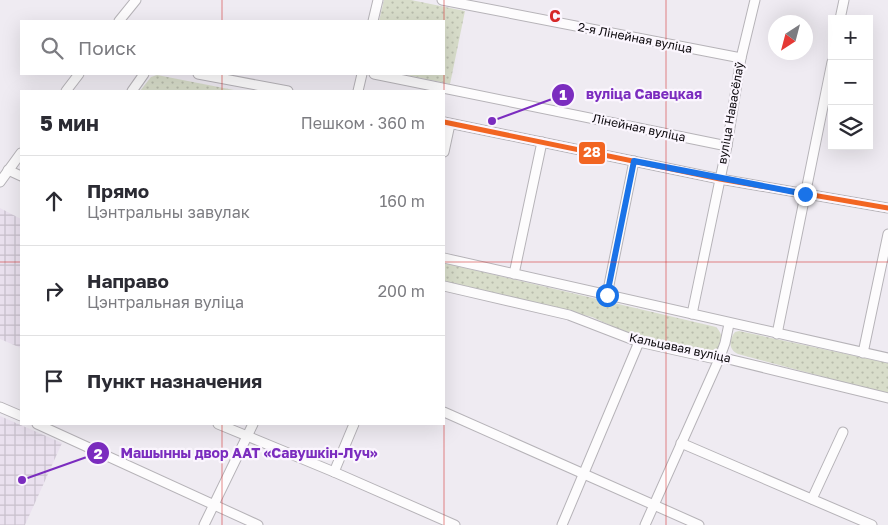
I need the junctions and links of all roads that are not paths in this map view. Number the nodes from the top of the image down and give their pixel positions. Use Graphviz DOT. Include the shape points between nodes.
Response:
graph roads {
  1 [pos="136,0"];
  2 [pos="378,0"];
  3 [pos="442,0"];
  4 [pos="754,0"];
  5 [pos="844,0"];
  6 [pos="841,15"];
  7 [pos="120,20"];
  8 [pos="373,20"];
  9 [pos="740,58"];
  10 [pos="78,75"];
  11 [pos="143,75"];
  12 [pos="203,75"];
  13 [pos="362,75"];
  14 [pos="379,75"];
  15 [pos="828,82"];
  16 [pos="67,90"];
  17 [pos="133,90"];
  18 [pos="271,90"];
  19 [pos="358,90"];
  20 [pos="447,123"];
  21 [pos="445,142"];
  22 [pos="542,142"];
  23 [pos="727,146"];
  24 [pos="20,154"];
  25 [pos="634,161"];
  26 [pos="8,170"];
  27 [pos="20,176"];
  28 [pos="720,179"];
  29 [pos="0,182"];
  30 [pos="805,194"];
  31 [pos="888,208"];
  32 [pos="888,234"];
  33 [pos="445,258"];
  34 [pos="514,274"];
  35 [pos="445,286"];
  36 [pos="607,295"];
  37 [pos="692,314"];
  38 [pos="728,324"];
  39 [pos="777,334"];
  40 [pos="639,342"];
  41 [pos="863,353"];
  42 [pos="720,357"];
  43 [pos="888,358"];
  44 [pos="888,398"];
  45 [pos="0,407"];
  46 [pos="445,412"];
  47 [pos="20,416"];
  48 [pos="39,425"];
  49 [pos="220,425"];
  50 [pos="252,425"];
  51 [pos="354,425"];
  52 [pos="843,432"];
  53 [pos="247,436"];
  54 [pos="681,443"];
  55 [pos="334,472"];
  56 [pos="584,474"];
  57 [pos="812,499"];
  58 [pos="213,505"];
  59 [pos="653,505"];
  60 [pos="204,525"];
  61 [pos="258,525"];
  62 [pos="454,525"];
  63 [pos="562,525"];
  64 [pos="645,525"];
  65 [pos="699,525"];
  66 [pos="872,525"];
  1 -- 7 [label="street"];
  2 -- 8 [label="street"];
  3 -- 9 [label="street, 2-я Лінейная вуліца"];
  4 -- 9 [label="street, вуліца Навасёлаў"];
  5 -- 6 [label="street"];
  9 -- 23 [label="street, вуліца Навасёлаў"];
  10 -- 16 [label="street"];
  11 -- 17 [label="street"];
  12 -- 18 [label="street"];
  13 -- 19 [label="street"];
  14 -- 23 [label="street, Лінейная вуліца"];
  15 -- 30 [label="street"];
  20 -- 21 [label="street"];
  20 -- 22 [label="street"];
  22 -- 25 [label="street"];
  22 -- 34 [label="street"];
  23 -- 28 [label="street, вуліца Навасёлаў"];
  24 -- 26 [label="street"];
  25 -- 28 [label="street"];
  25 -- 36 [label="street"];
  26 -- 27 [label="street"];
  26 -- 29 [label="street"];
  28 -- 30 [label="street"];
  28 -- 37 [label="street, вуліца Навасёлаў"];
  30 -- 31 [label="street"];
  30 -- 39 [label="street"];
  32 -- 41 [label="street"];
  33 -- 34 [label="street"];
  34 -- 36 [label="street"];
  35 -- 40 [label="street, Кальцавая вуліца" via="569,316"];
  36 -- 37 [label="street"];
  37 -- 38 [label="street"];
  38 -- 39 [label="street"];
  38 -- 42 [label="street"];
  39 -- 41 [label="street"];
  40 -- 42 [label="street, Кальцавая вуліца" via="711,358"];
  40 -- 56 [label="street"];
  41 -- 43 [label="street"];
  42 -- 44 [label="street, Кальцавая вуліца"];
  42 -- 54 [label="street"];
  45 -- 47 [label="street"];
  46 -- 56 [label="street"];
  48 -- 58 [label="street"];
  49 -- 53 [label="street"];
  50 -- 53 [label="street"];
  51 -- 55 [label="street"];
  52 -- 57 [label="street"];
  53 -- 55 [label="street"];
  53 -- 58 [label="street"];
  54 -- 57 [label="street"];
  54 -- 59 [label="street"];
  55 -- 62 [label="street"];
  56 -- 59 [label="street"];
  56 -- 63 [label="street"];
  57 -- 66 [label="street"];
  58 -- 60 [label="street"];
  58 -- 61 [label="street"];
  59 -- 64 [label="street"];
  59 -- 65 [label="street"];
}
